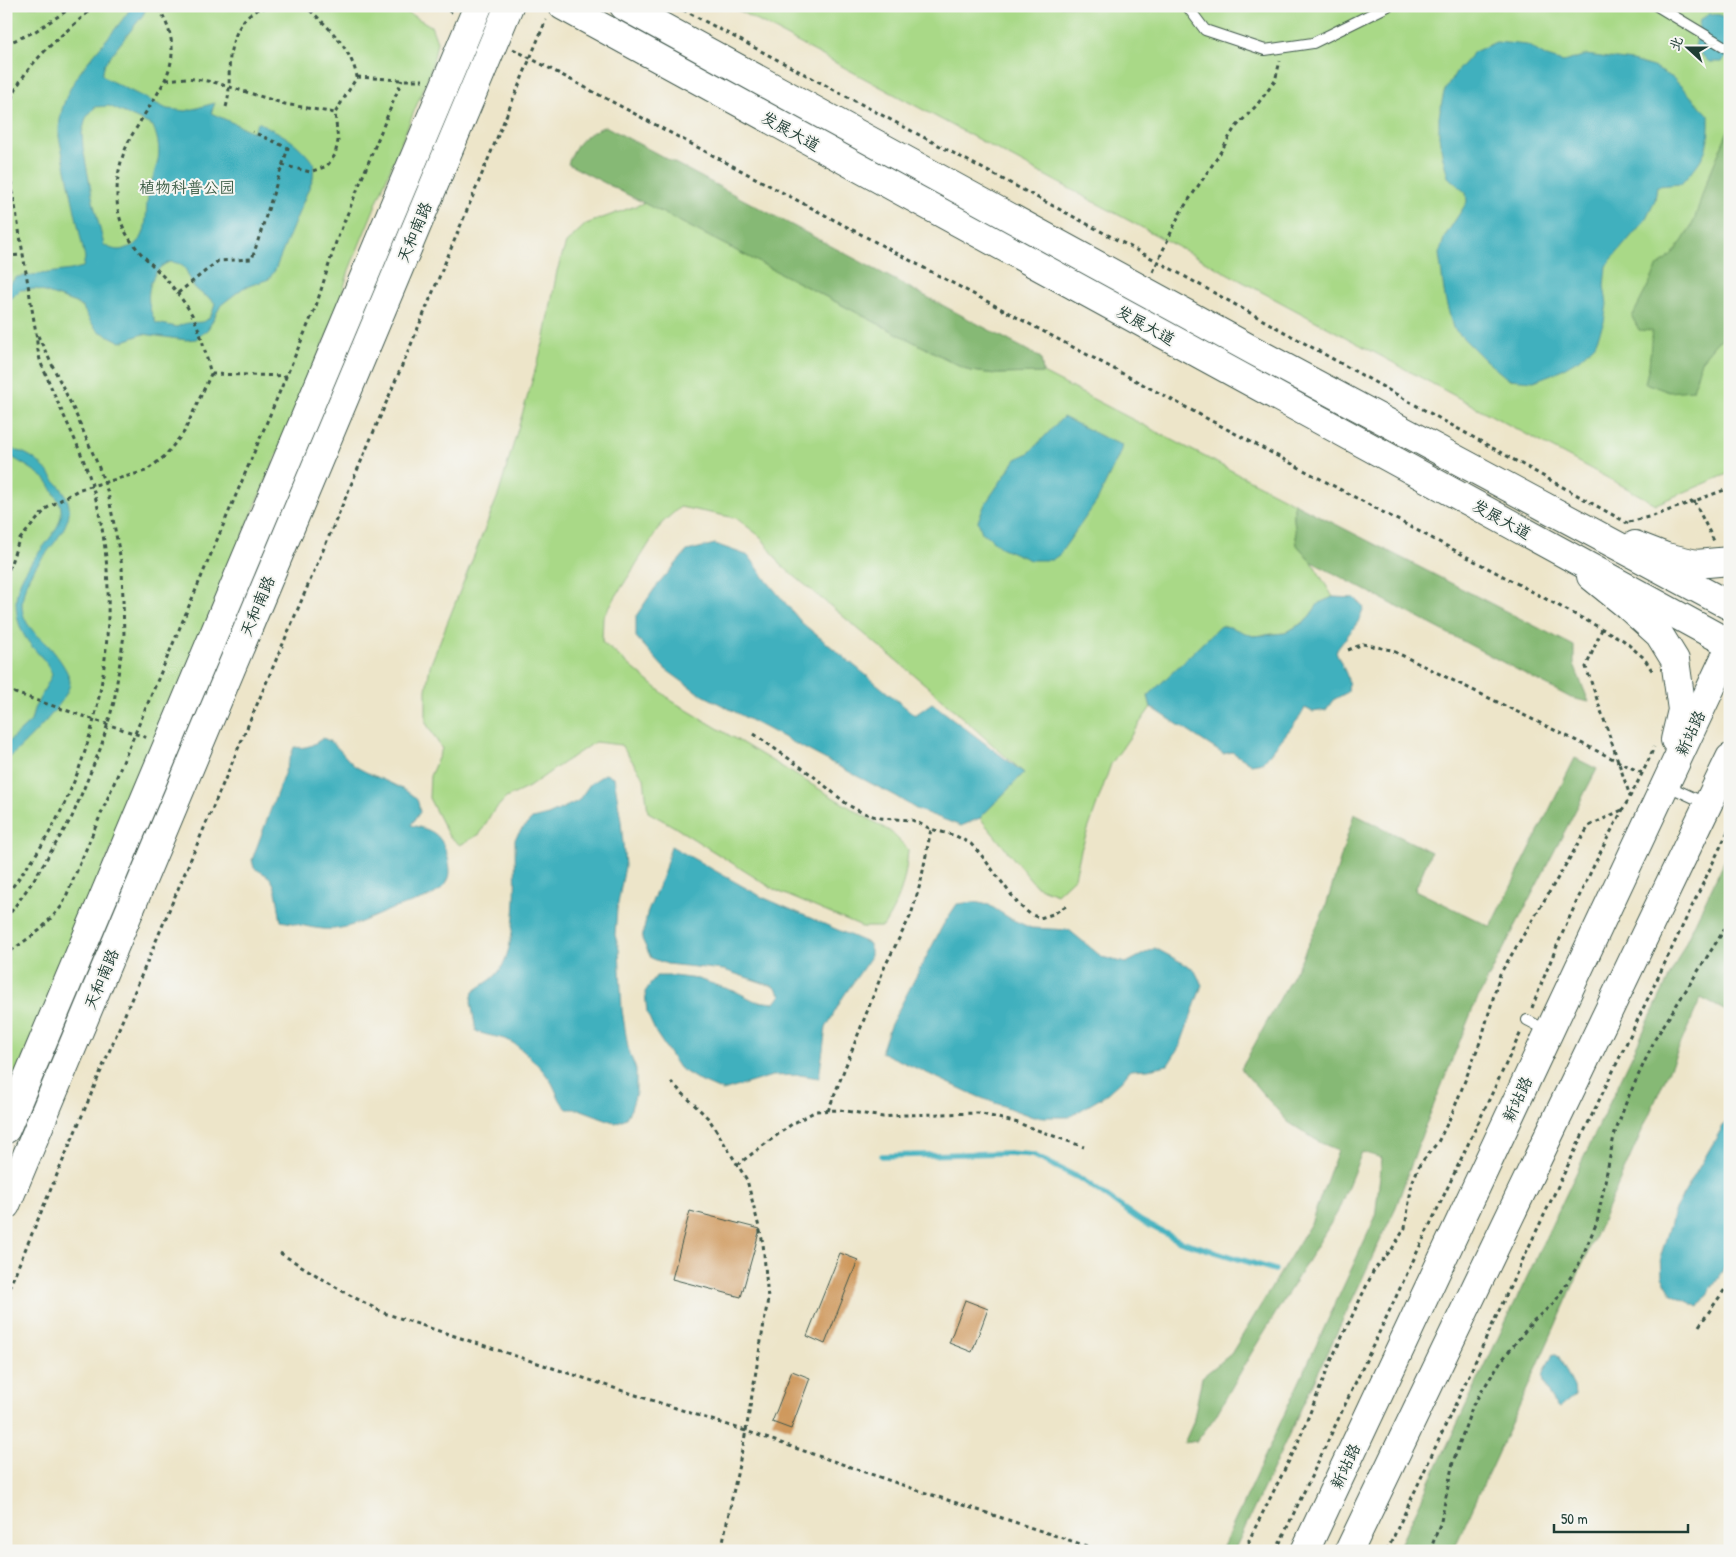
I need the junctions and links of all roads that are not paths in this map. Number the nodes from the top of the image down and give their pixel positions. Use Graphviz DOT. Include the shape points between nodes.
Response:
graph roads {
  1 [pos="509,6"];
  2 [pos="624,6"];
  3 [pos="1187,6"];
  4 [pos="1388,6"];
  5 [pos="1657,6"];
  6 [pos="555,11"];
  7 [pos="474,16"];
  8 [pos="1730,50"];
  9 [pos="1562,516"];
  10 [pos="1547,544"];
  11 [pos="1723,553"];
  12 [pos="1730,606"];
  13 [pos="1730,646"];
  14 [pos="1730,758"];
  15 [pos="1730,776"];
  16 [pos="1656,780"];
  17 [pos="1708,804"];
  18 [pos="1683,855"];
  19 [pos="6,1130"];
  20 [pos="6,1205"];
  21 [pos="1305,1551"];
  22 [pos="1349,1551"];
  1 -- 20 [label="street, 天和南路"];
  2 -- 9 [label="street, 发展大道"];
  3 -- 4 [label="lane" via="1205,30 1265,50 1313,43"];
  5 -- 8 [label="lane"];
  6 -- 10 [label="street, 发展大道"];
  7 -- 19 [label="street, 天和南路"];
  9 -- 11 [label="street" via="1666,557 1696,564"];
  9 -- 12 [label="street, 发展大道"];
  10 -- 13 [label="street, 发展大道"];
  10 -- 16 [label="street" via="1628,606 1659,634 1676,660 1682,710 1672,749"];
  13 -- 16 [label="street, 新站路"];
  14 -- 17 [label="street"];
  15 -- 18 [label="street"];
  16 -- 17 [label="lane"];
  16 -- 21 [label="street, 新站路" via="1644,831 1538,1026"];
  17 -- 18 [label="street"];
  18 -- 22 [label="street"];
}
